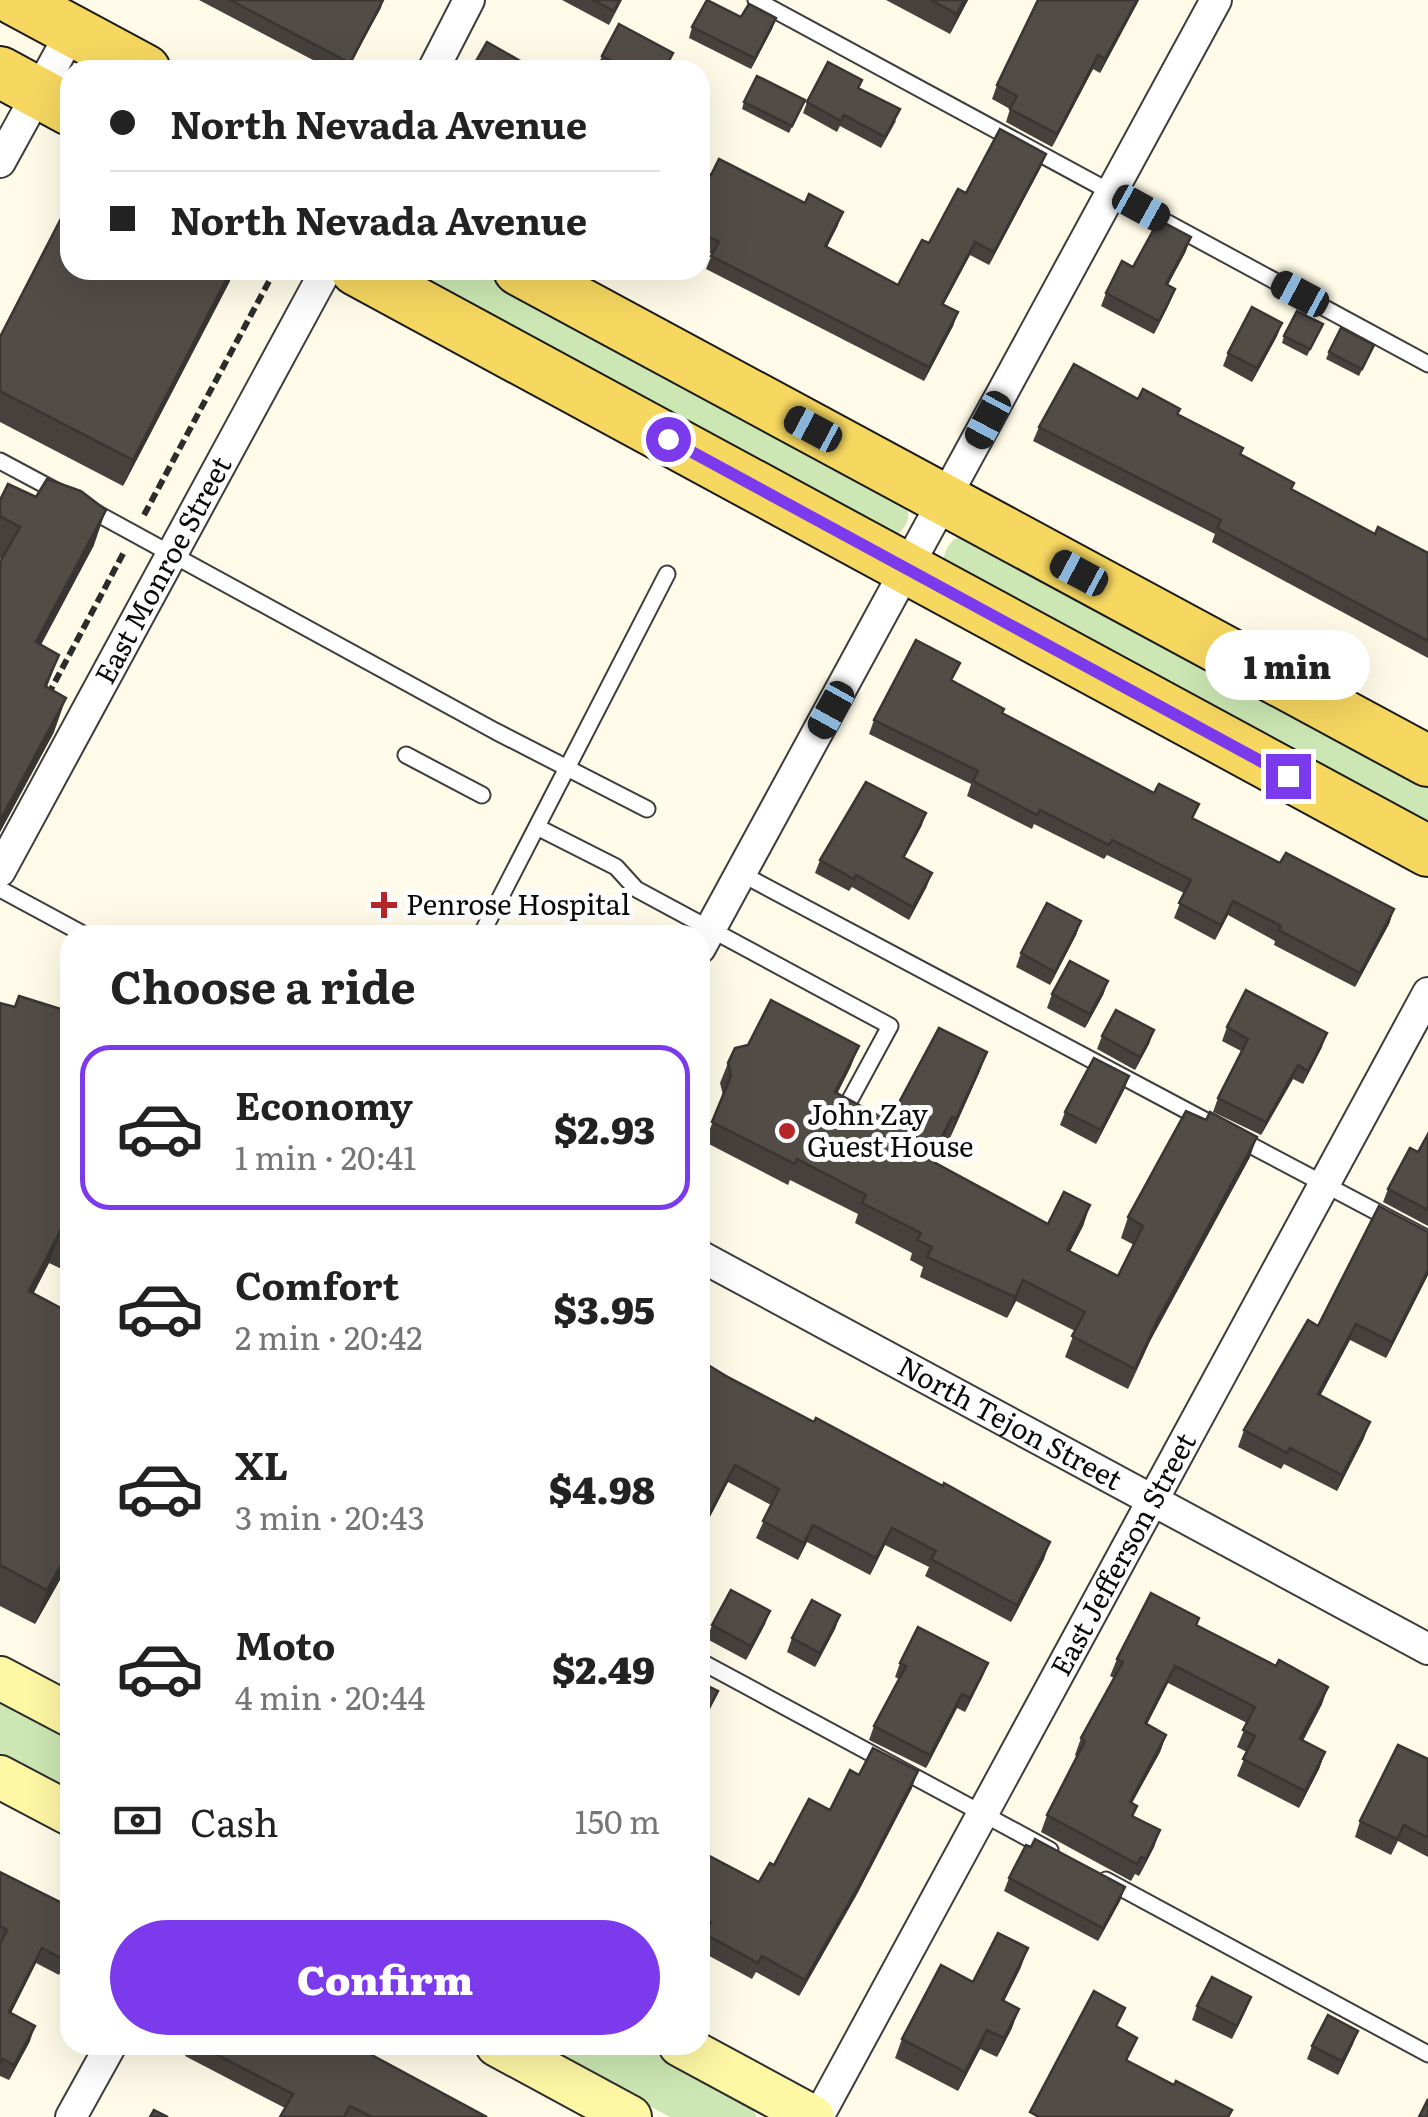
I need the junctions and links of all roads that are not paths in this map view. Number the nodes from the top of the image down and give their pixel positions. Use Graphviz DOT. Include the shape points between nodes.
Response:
graph roads {
  1 [pos="14,0"];
  2 [pos="469,0"];
  3 [pos="756,0"];
  4 [pos="1216,0"];
  5 [pos="72,31"];
  6 [pos="126,60"];
  7 [pos="437,60"];
  8 [pos="36,91"];
  9 [pos="0,162"];
  10 [pos="1112,192"];
  11 [pos="321,280"];
  12 [pos="374,280"];
  13 [pos="537,280"];
  14 [pos="1428,364"];
  15 [pos="0,461"];
  16 [pos="944,500"];
  17 [pos="171,552"];
  18 [pos="908,570"];
  19 [pos="667,574"];
  20 [pos="406,755"];
  21 [pos="1428,762"];
  22 [pos="567,768"];
  23 [pos="482,795"];
  24 [pos="647,809"];
  25 [pos="537,827"];
  26 [pos="1428,852"];
  27 [pos="0,870"];
  28 [pos="742,874"];
  29 [pos="0,888"];
  30 [pos="67,925"];
  31 [pos="485,925"];
  32 [pos="687,925"];
  33 [pos="710,929"];
  34 [pos="710,940"];
  35 [pos="1428,992"];
  36 [pos="845,1109"];
  37 [pos="1323,1184"];
  38 [pos="1428,1240"];
  39 [pos="710,1261"];
  40 [pos="1151,1502"];
  41 [pos="1428,1649"];
  42 [pos="710,1665"];
  43 [pos="0,1678"];
  44 [pos="60,1710"];
  45 [pos="0,1776"];
  46 [pos="60,1809"];
  47 [pos="984,1815"];
  48 [pos="1066,1859"];
  49 [pos="1083,1868"];
  50 [pos="1428,2054"];
  51 [pos="105,2055"];
  52 [pos="515,2055"];
  53 [pos="699,2055"];
  54 [pos="71,2117"];
  55 [pos="630,2117"];
  56 [pos="816,2117"];
  1 -- 5 [label="main road"];
  2 -- 7 [label="street"];
  3 -- 10 [label="lane"];
  4 -- 10 [label="street"];
  5 -- 6 [label="main road"];
  5 -- 8 [label="street"];
  8 -- 9 [label="street"];
  10 -- 14 [label="lane"];
  10 -- 16 [label="street"];
  11 -- 17 [label="street, East Monroe Street"];
  12 -- 18 [label="main road"];
  13 -- 16 [label="main road"];
  15 -- 17 [label="lane"];
  16 -- 18 [label="street"];
  16 -- 21 [label="main road"];
  17 -- 22 [label="lane"];
  17 -- 27 [label="street, East Monroe Street"];
  18 -- 26 [label="main road"];
  18 -- 28 [label="street"];
  19 -- 22 [label="lane"];
  20 -- 23 [label="lane"];
  22 -- 24 [label="lane"];
  22 -- 25 [label="lane"];
  25 -- 31 [label="lane"];
  25 -- 32 [label="lane" via="616,867"];
  28 -- 33 [label="street"];
  28 -- 37 [label="lane"];
  29 -- 30 [label="lane"];
  34 -- 36 [label="lane" via="890,1026"];
  35 -- 37 [label="street, East Jefferson Street"];
  37 -- 38 [label="lane"];
  37 -- 40 [label="street, East Jefferson Street"];
  39 -- 40 [label="street, North Tejon Street"];
  40 -- 41 [label="street, North Tejon Street"];
  40 -- 47 [label="street, East Jefferson Street"];
  42 -- 47 [label="lane"];
  43 -- 44 [label="main road"];
  45 -- 46 [label="main road"];
  47 -- 48 [label="lane"];
  47 -- 56 [label="street, East Jefferson Street"];
  49 -- 50 [label="lane"];
  51 -- 54 [label="street"];
  52 -- 55 [label="main road"];
  53 -- 56 [label="main road"];
}
